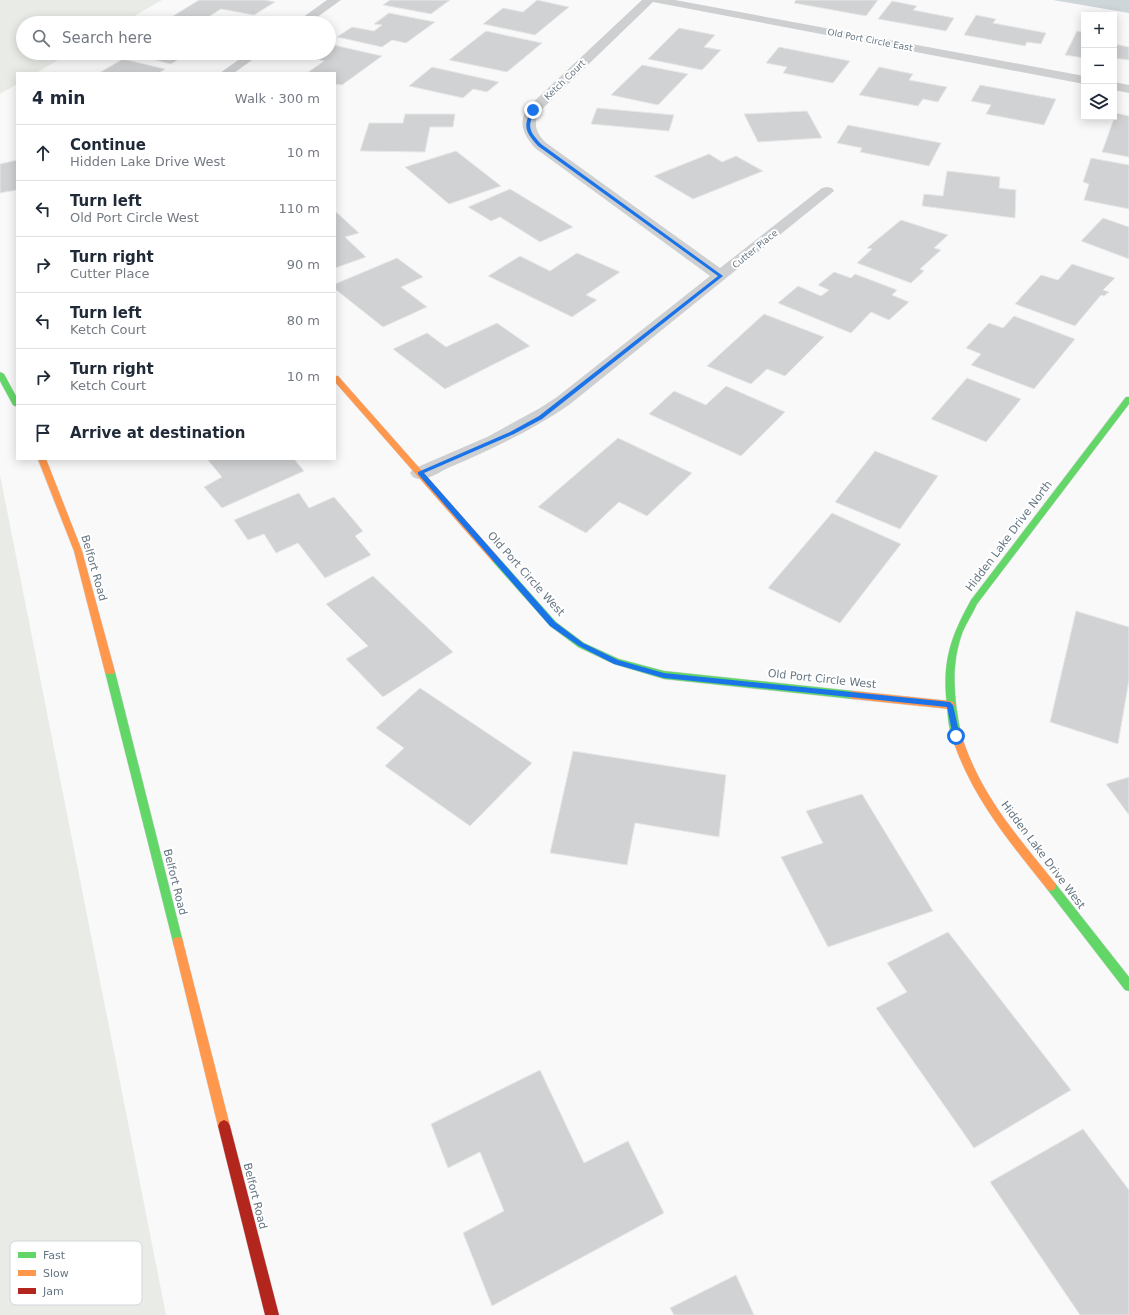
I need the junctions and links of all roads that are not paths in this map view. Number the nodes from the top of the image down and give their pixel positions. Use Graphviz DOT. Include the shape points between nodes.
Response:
graph roads {
  1 [pos="335,0"];
  2 [pos="649,0"];
  3 [pos="657,0"];
  4 [pos="311,16"];
  5 [pos="246,60"];
  6 [pos="228,72"];
  7 [pos="1081,79"];
  8 [pos="1117,87"];
  9 [pos="1129,89"];
  10 [pos="827,191"];
  11 [pos="721,276"];
  12 [pos="0,374"];
  13 [pos="336,379"];
  14 [pos="1129,399"];
  15 [pos="16,403"];
  16 [pos="42,460"];
  17 [pos="420,473"];
  18 [pos="950,705"];
  19 [pos="1129,986"];
  20 [pos="272,1315"];
  1 -- 4 [label="street"];
  2 -- 11 [label="street, Ketch Court" via="533,110 528,121 529,133 540,145"];
  3 -- 7 [label="street, Old Port Circle East"];
  5 -- 6 [label="street"];
  8 -- 9 [label="street"];
  10 -- 11 [label="street, Cutter Place"];
  11 -- 17 [label="street, Cutter Place" via="540,417 512,433"];
  12 -- 15 [label="street"];
  13 -- 17 [label="street, Old Port Circle West"];
  14 -- 18 [label="street, Hidden Lake Drive North" via="974,602 958,633 950,664"];
  16 -- 20 [label="street, Belfort Road" via="78,551"];
  17 -- 18 [label="street, Old Port Circle West" via="553,624 581,645 617,662 664,675"];
  18 -- 19 [label="street, Hidden Lake Drive West" via="956,736 970,773 1000,821"];
}
